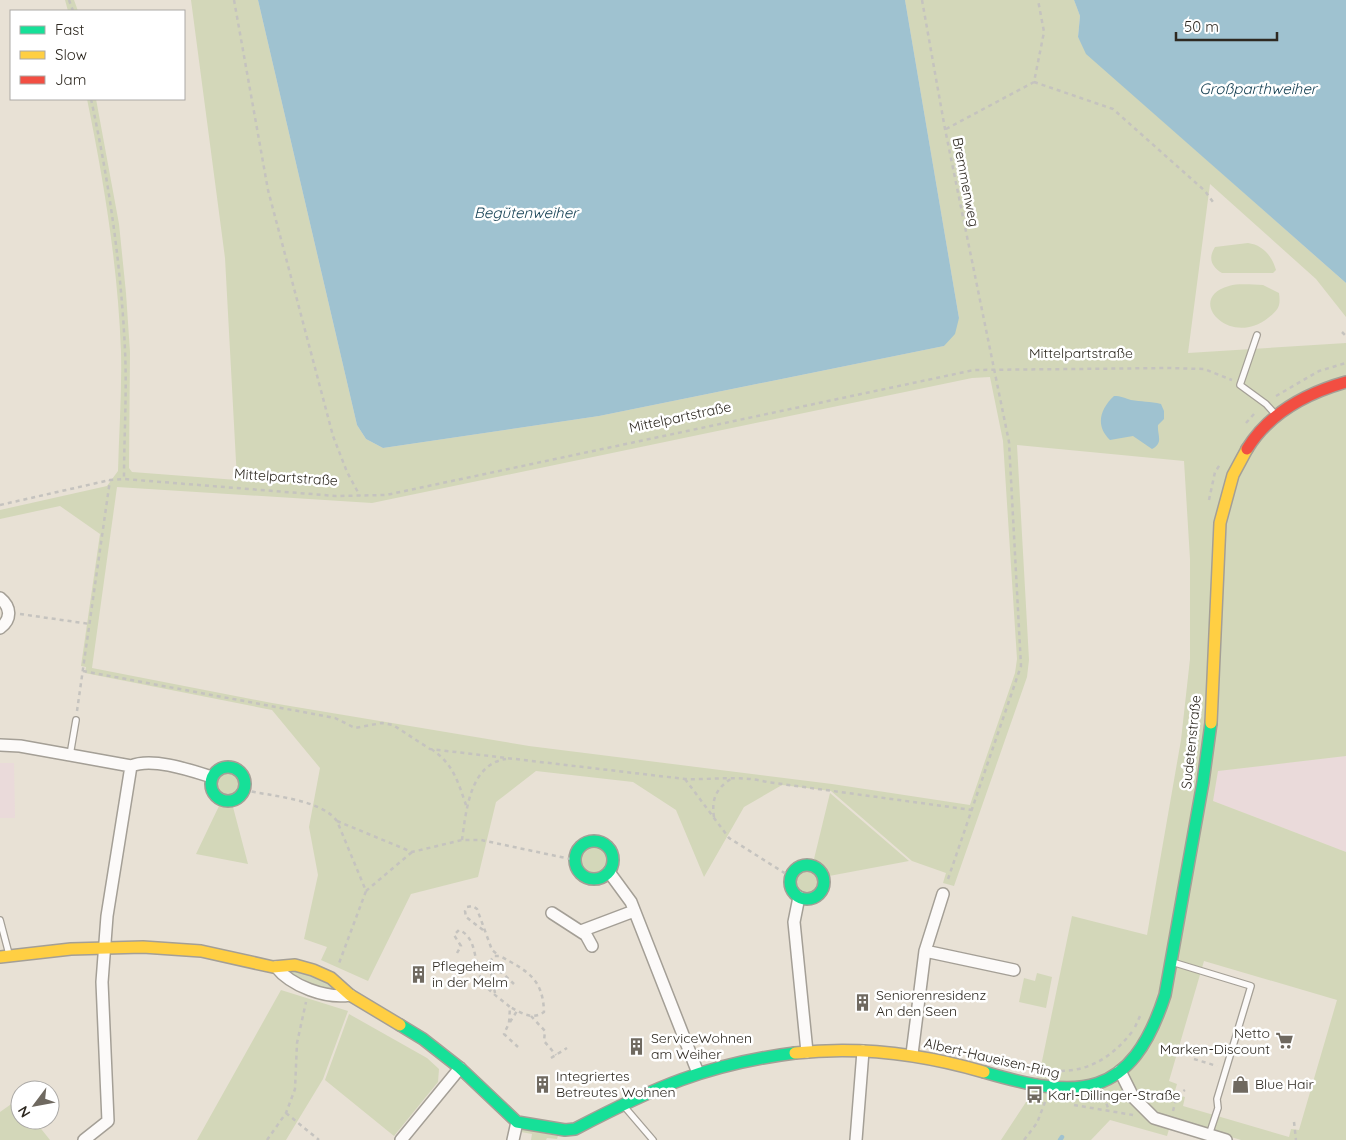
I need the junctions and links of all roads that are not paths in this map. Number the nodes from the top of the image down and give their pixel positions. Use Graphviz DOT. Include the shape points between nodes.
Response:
graph roads {
  1 [pos="1257,336"];
  2 [pos="1346,382"];
  3 [pos="1276,415"];
  4 [pos="0,598"];
  5 [pos="0,628"];
  6 [pos="76,720"];
  7 [pos="0,745"];
  8 [pos="70,755"];
  9 [pos="131,766"];
  10 [pos="212,777"];
  11 [pos="609,872"];
  12 [pos="943,894"];
  13 [pos="799,897"];
  14 [pos="634,911"];
  15 [pos="552,913"];
  16 [pos="0,920"];
  17 [pos="581,931"];
  18 [pos="105,946"];
  19 [pos="592,946"];
  20 [pos="924,952"];
  21 [pos="5,956"];
  22 [pos="1172,962"];
  23 [pos="276,967"];
  24 [pos="1014,970"];
  25 [pos="350,995"];
  26 [pos="863,1051"];
  27 [pos="807,1052"];
  28 [pos="912,1054"];
  29 [pos="460,1068"];
  30 [pos="1120,1071"];
  31 [pos="698,1073"];
  32 [pos="622,1104"];
  33 [pos="517,1122"];
  34 [pos="564,1135"];
  35 [pos="1209,1135"];
  36 [pos="84,1140"];
  37 [pos="402,1140"];
  38 [pos="513,1140"];
  39 [pos="652,1140"];
  40 [pos="856,1140"];
  41 [pos="1226,1140"];
  1 -- 3 [label="lane" via="1240,385"];
  2 -- 3 [label="street" via="1305,396"];
  3 -- 22 [label="street, Sudetenstraße" via="1257,434 1240,460 1224,504 1219,536 1211,719 1204,779"];
  4 -- 5 [label="street" via="6,603 9,613"];
  6 -- 8 [label="lane"];
  7 -- 8 [label="street"];
  8 -- 9 [label="street"];
  9 -- 10 [label="street" via="141,762"];
  9 -- 18 [label="street"];
  10 -- 10 [label="street" via="213,793 222,800 232,800 244,790 244,778 236,769 225,767"];
  11 -- 11 [label="street" via="612,854 604,844 592,841 581,846 575,860 577,869 586,878 598,879"];
  11 -- 14 [label="street"];
  12 -- 20 [label="street, Albert-Haueisen-Ring"];
  13 -- 13 [label="street" via="791,889 791,876 796,868 807,865 818,869 823,878 819,894 810,899"];
  13 -- 27 [label="street" via="794,922"];
  14 -- 17 [label="street"];
  14 -- 31 [label="street"];
  15 -- 17 [label="street"];
  16 -- 21 [label="lane"];
  17 -- 19 [label="street"];
  18 -- 21 [label="street"];
  18 -- 23 [label="street" via="191,950"];
  18 -- 36 [label="street" via="102,982 108,1121"];
  20 -- 24 [label="street"];
  20 -- 28 [label="street, Albert-Haueisen-Ring"];
  22 -- 30 [label="street, Sudetenstraße" via="1156,1025 1142,1049"];
  22 -- 35 [label="lane" via="1251,986"];
  23 -- 25 [label="street" via="284,978 310,989 338,997"];
  23 -- 25 [label="street" via="287,964 317,971 343,985"];
  25 -- 29 [label="street" via="424,1039"];
  26 -- 27 [label="street, Albert-Haueisen-Ring"];
  26 -- 28 [label="street, Albert-Haueisen-Ring"];
  26 -- 40 [label="street"];
  27 -- 31 [label="street, Albert-Haueisen-Ring" via="757,1059"];
  28 -- 30 [label="street, Albert-Haueisen-Ring" via="1050,1089 1090,1087"];
  29 -- 33 [label="street"];
  29 -- 37 [label="street"];
  30 -- 35 [label="street" via="1132,1097 1154,1118"];
  31 -- 32 [label="street, Albert-Haueisen-Ring"];
  32 -- 34 [label="street, Albert-Haueisen-Ring"];
  32 -- 39 [label="lane"];
  33 -- 34 [label="street, Albert-Haueisen-Ring"];
  33 -- 38 [label="street"];
  35 -- 41 [label="street"];
}
